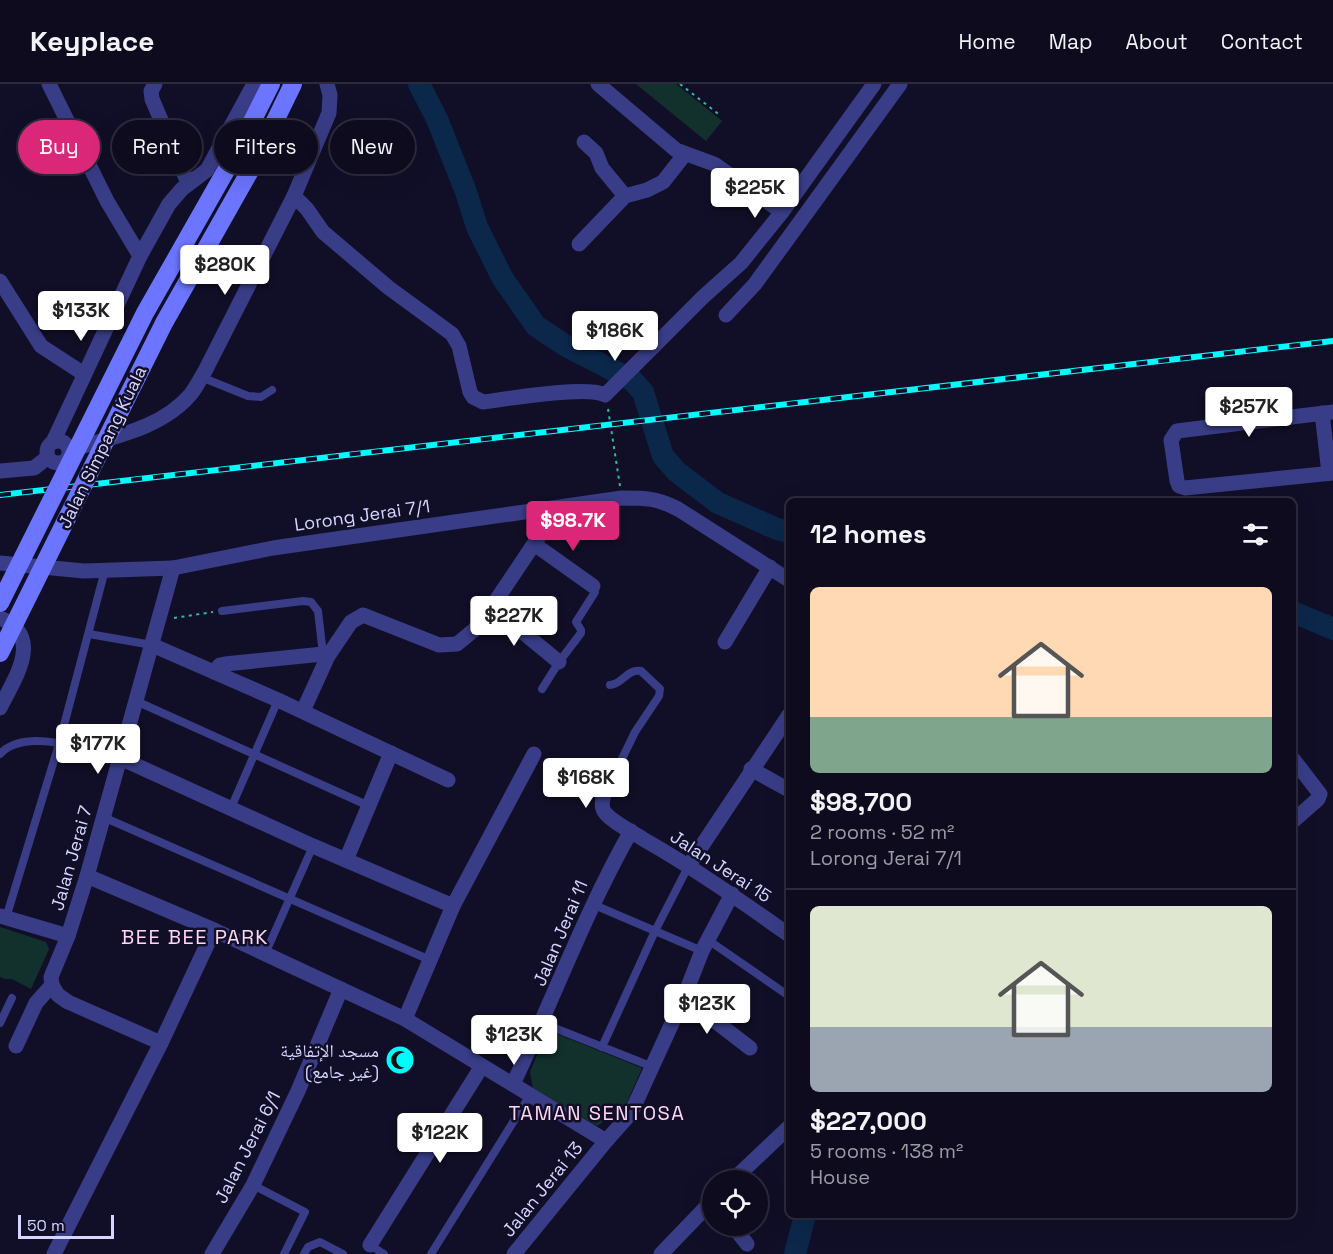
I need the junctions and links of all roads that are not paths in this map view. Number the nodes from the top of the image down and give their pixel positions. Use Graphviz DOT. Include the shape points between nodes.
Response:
graph roads {
  1 [pos="49,84"];
  2 [pos="154,84"];
  3 [pos="254,84"];
  4 [pos="271,84"];
  5 [pos="293,84"];
  6 [pos="327,84"];
  7 [pos="598,84"];
  8 [pos="874,84"];
  9 [pos="900,84"];
  10 [pos="584,142"];
  11 [pos="685,154"];
  12 [pos="188,183"];
  13 [pos="294,196"];
  14 [pos="625,196"];
  15 [pos="782,212"];
  16 [pos="579,244"];
  17 [pos="140,256"];
  18 [pos="0,281"];
  19 [pos="5,301"];
  20 [pos="726,315"];
  21 [pos="84,374"];
  22 [pos="201,377"];
  23 [pos="272,390"];
  24 [pos="1328,412"];
  25 [pos="53,442"];
  26 [pos="69,451"];
  27 [pos="48,458"];
  28 [pos="0,471"];
  29 [pos="1331,473"];
  30 [pos="558,507"];
  31 [pos="534,544"];
  32 [pos="0,563"];
  33 [pos="173,567"];
  34 [pos="770,567"];
  35 [pos="105,569"];
  36 [pos="786,578"];
  37 [pos="593,586"];
  38 [pos="0,603"];
  39 [pos="493,605"];
  40 [pos="222,611"];
  41 [pos="0,618"];
  42 [pos="88,634"];
  43 [pos="725,642"];
  44 [pos="152,645"];
  45 [pos="0,653"];
  46 [pos="325,655"];
  47 [pos="559,662"];
  48 [pos="214,672"];
  49 [pos="610,686"];
  50 [pos="542,689"];
  51 [pos="278,700"];
  52 [pos="136,701"];
  53 [pos="0,708"];
  54 [pos="303,711"];
  55 [pos="786,719"];
  56 [pos="59,744"];
  57 [pos="0,753"];
  58 [pos="392,753"];
  59 [pos="534,754"];
  60 [pos="254,755"];
  61 [pos="120,758"];
  62 [pos="1296,763"];
  63 [pos="618,767"];
  64 [pos="752,769"];
  65 [pos="448,780"];
  66 [pos="786,784"];
  67 [pos="369,806"];
  68 [pos="231,808"];
  69 [pos="103,817"];
  70 [pos="1296,817"];
  71 [pos="630,831"];
  72 [pos="313,846"];
  73 [pos="346,860"];
  74 [pos="689,865"];
  75 [pos="87,876"];
  76 [pos="732,894"];
  77 [pos="290,898"];
  78 [pos="592,904"];
  79 [pos="453,906"];
  80 [pos="3,917"];
  81 [pos="214,930"];
  82 [pos="654,931"];
  83 [pos="786,932"];
  84 [pos="68,936"];
  85 [pos="705,946"];
  86 [pos="265,954"];
  87 [pos="430,960"];
  88 [pos="52,985"];
  89 [pos="341,989"];
  90 [pos="786,994"];
  91 [pos="684,996"];
  92 [pos="12,998"];
  93 [pos="405,1019"];
  94 [pos="0,1023"];
  95 [pos="542,1023"];
  96 [pos="161,1043"];
  97 [pos="16,1046"];
  98 [pos="602,1047"];
  99 [pos="750,1048"];
  100 [pos="482,1066"];
  101 [pos="652,1066"];
  102 [pos="513,1084"];
  103 [pos="530,1095"];
  104 [pos="786,1130"];
  105 [pos="606,1141"];
  106 [pos="744,1170"];
  107 [pos="253,1185"];
  108 [pos="702,1210"];
  109 [pos="741,1236"];
  110 [pos="747,1244"];
  111 [pos="370,1245"];
  112 [pos="54,1254"];
  113 [pos="212,1254"];
  114 [pos="284,1254"];
  115 [pos="304,1254"];
  116 [pos="343,1254"];
  117 [pos="384,1254"];
  118 [pos="432,1254"];
  119 [pos="514,1254"];
  120 [pos="661,1254"];
  1 -- 17 [label="street" via="112,210"];
  2 -- 12 [label="street" via="152,99"];
  3 -- 12 [label="street" via="212,163"];
  4 -- 38 [label="main road, Jalan Simpang Kuala, bridge" via="145,313"];
  5 -- 45 [label="main road, Jalan Simpang Kuala, bridge" via="255,162 164,323"];
  6 -- 13 [label="street" via="329,113"];
  7 -- 11 [label="street"];
  8 -- 15 [label="street"];
  9 -- 20 [label="street" via="755,284"];
  10 -- 14 [label="street"];
  11 -- 14 [label="street" via="657,187"];
  11 -- 15 [label="street" via="714,164"];
  12 -- 17 [label="street" via="169,204"];
  13 -- 15 [label="street" via="323,232 452,334 459,346 470,392 483,402 609,391 741,263"];
  13 -- 22 [label="street"];
  14 -- 16 [label="street"];
  17 -- 21 [label="street"];
  18 -- 19 [label="street"];
  19 -- 21 [label="street" via="41,345"];
  21 -- 25 [label="street"];
  22 -- 23 [label="lane" via="248,396 261,397"];
  22 -- 26 [label="street" via="190,395 148,425"];
  24 -- 29 [label="street"];
  24 -- 29 [label="street" via="1177,431 1171,440 1177,481 1185,488"];
  25 -- 26 [label="street" via="61,441"];
  25 -- 27 [label="street" via="47,449"];
  26 -- 27 [label="street" via="63,462 54,463"];
  27 -- 28 [label="street" via="34,468"];
  30 -- 31 [label="street"];
  30 -- 33 [label="street, Lorong Jerai 7/1" via="273,548"];
  30 -- 34 [label="street, Lorong Jerai 7/1" via="622,498 662,500"];
  31 -- 37 [label="street"];
  31 -- 39 [label="street"];
  32 -- 35 [label="street, Lorong Jerai 7/1" via="84,571"];
  33 -- 35 [label="street, Lorong Jerai 7/1"];
  33 -- 44 [label="street, Jalan Jerai 7"];
  34 -- 36 [label="street, Lorong Jerai 7/1"];
  34 -- 43 [label="street"];
  35 -- 42 [label="lane"];
  37 -- 47 [label="lane" via="595,592 576,622 581,633"];
  39 -- 46 [label="street" via="457,644 439,645 363,615 351,622"];
  39 -- 47 [label="street"];
  40 -- 46 [label="lane" via="310,602 318,610"];
  41 -- 53 [label="street" via="25,643 17,674"];
  42 -- 44 [label="lane"];
  42 -- 56 [label="lane"];
  44 -- 48 [label="street"];
  44 -- 52 [label="street, Jalan Jerai 7"];
  46 -- 48 [label="street" via="225,664"];
  46 -- 54 [label="street"];
  47 -- 50 [label="lane"];
  48 -- 51 [label="street"];
  49 -- 63 [label="lane" via="637,670 660,689"];
  51 -- 54 [label="street"];
  51 -- 60 [label="lane"];
  52 -- 60 [label="lane"];
  52 -- 61 [label="street, Jalan Jerai 7"];
  54 -- 58 [label="street"];
  55 -- 64 [label="street"];
  56 -- 57 [label="lane" via="16,742"];
  56 -- 61 [label="lane"];
  56 -- 80 [label="lane"];
  58 -- 65 [label="street"];
  58 -- 67 [label="street"];
  59 -- 79 [label="street"];
  60 -- 67 [label="lane"];
  60 -- 68 [label="lane"];
  61 -- 68 [label="street"];
  61 -- 69 [label="street, Jalan Jerai 7"];
  62 -- 70 [label="street" via="1320,794"];
  63 -- 71 [label="street, Jalan Jerai 15" via="604,795 603,810"];
  64 -- 66 [label="street"];
  64 -- 74 [label="street"];
  67 -- 73 [label="street"];
  68 -- 72 [label="street"];
  69 -- 75 [label="street, Jalan Jerai 7"];
  69 -- 77 [label="lane"];
  71 -- 74 [label="street, Jalan Jerai 15"];
  71 -- 78 [label="street, Jalan Jerai 11"];
  72 -- 73 [label="street"];
  72 -- 77 [label="lane"];
  73 -- 79 [label="street"];
  74 -- 76 [label="street, Jalan Jerai 15"];
  74 -- 82 [label="lane"];
  75 -- 81 [label="street"];
  75 -- 84 [label="street, Jalan Jerai 7"];
  76 -- 83 [label="street, Jalan Jerai 15"];
  76 -- 85 [label="street, Jalan Jerai 13"];
  77 -- 86 [label="lane"];
  77 -- 87 [label="lane"];
  78 -- 82 [label="lane"];
  78 -- 95 [label="street, Jalan Jerai 11"];
  79 -- 87 [label="street"];
  80 -- 84 [label="street"];
  81 -- 86 [label="street"];
  81 -- 96 [label="street"];
  82 -- 85 [label="lane"];
  82 -- 98 [label="lane"];
  84 -- 88 [label="street, Jalan Jerai 7" via="51,977"];
  85 -- 90 [label="lane"];
  85 -- 91 [label="street, Jalan Jerai 13"];
  86 -- 89 [label="street"];
  87 -- 93 [label="street"];
  88 -- 96 [label="street" via="68,1002"];
  88 -- 97 [label="street" via="36,1003"];
  89 -- 93 [label="street"];
  89 -- 107 [label="street, Jalan Jerai 6/1"];
  91 -- 99 [label="street"];
  91 -- 101 [label="street, Jalan Jerai 13"];
  92 -- 94 [label="lane"];
  93 -- 100 [label="street"];
  95 -- 98 [label="lane"];
  95 -- 102 [label="street, Jalan Jerai 11"];
  96 -- 112 [label="street"];
  98 -- 101 [label="lane"];
  100 -- 102 [label="street"];
  100 -- 111 [label="street"];
  101 -- 105 [label="street, Jalan Jerai 13" via="631,1113"];
  102 -- 103 [label="street"];
  103 -- 105 [label="street"];
  103 -- 118 [label="lane"];
  104 -- 106 [label="street"];
  105 -- 119 [label="street, Jalan Jerai 13"];
  107 -- 113 [label="street, Jalan Jerai 6/1"];
  107 -- 114 [label="lane" via="305,1212"];
  108 -- 120 [label="street"];
  109 -- 110 [label="street"];
  111 -- 117 [label="lane"];
  115 -- 116 [label="lane" via="308,1247 320,1242"];
}
